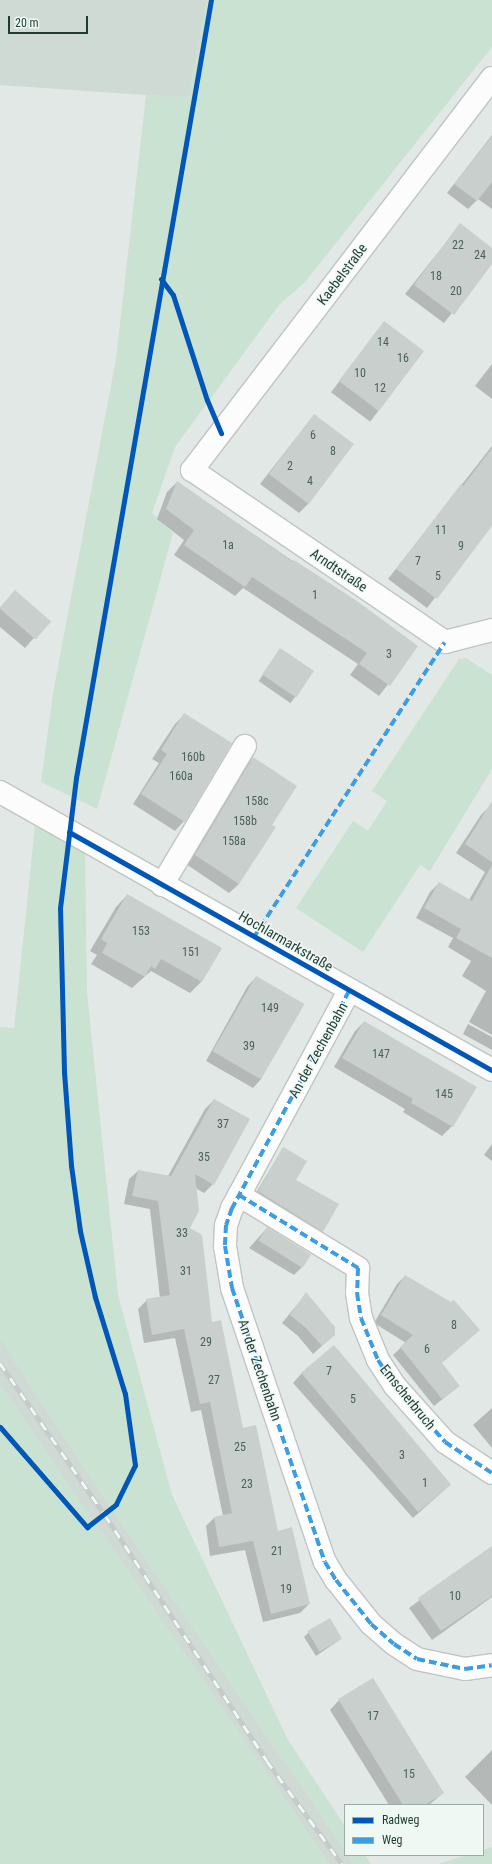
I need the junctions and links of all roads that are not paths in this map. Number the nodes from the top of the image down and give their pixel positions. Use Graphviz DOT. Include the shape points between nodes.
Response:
graph roads {
  1 [pos="492,78"];
  2 [pos="192,470"];
  3 [pos="492,630"];
  4 [pos="245,746"];
  5 [pos="0,792"];
  6 [pos="162,885"];
  7 [pos="349,992"];
  8 [pos="492,1070"];
  9 [pos="239,1195"];
  10 [pos="492,1473"];
  11 [pos="492,1665"];
  1 -- 2 [label="street, Kaebelstraße"];
  2 -- 3 [label="street, Arndtstraße" via="445,642"];
  4 -- 6 [label="street"];
  5 -- 6 [label="street, Hochlarmarkstraße"];
  6 -- 7 [label="street, Hochlarmarkstraße"];
  7 -- 8 [label="street, Hochlarmarkstraße"];
  7 -- 9 [label="street, An der Zechenbahn"];
  9 -- 10 [label="street, Emscherbruch" via="358,1268 357,1293 361,1318 378,1360 395,1386 445,1442"];
  9 -- 11 [label="street, An der Zechenbahn" via="226,1225 225,1246 232,1288 325,1562 351,1601 372,1624 394,1644 417,1659 465,1669"];
}
